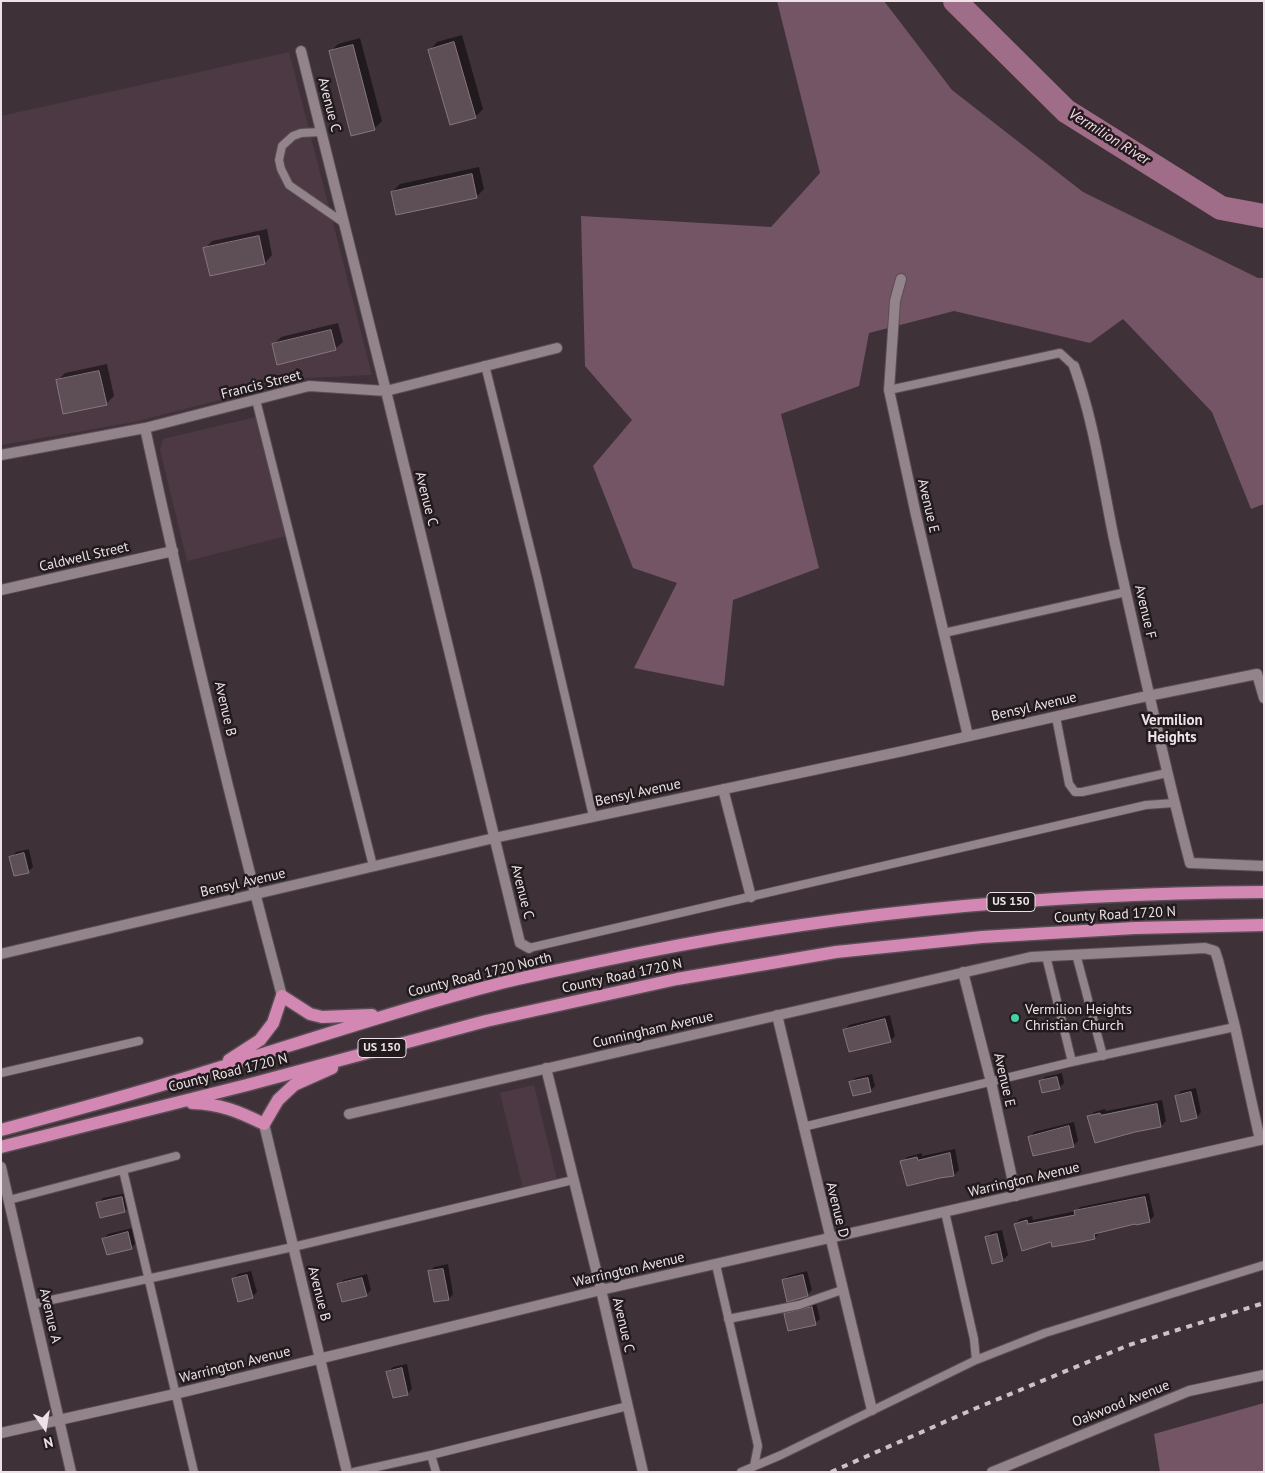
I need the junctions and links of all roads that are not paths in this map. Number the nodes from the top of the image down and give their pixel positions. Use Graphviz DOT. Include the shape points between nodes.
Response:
graph roads {
  1 [pos="301,52"];
  2 [pos="321,132"];
  3 [pos="344,222"];
  4 [pos="900,279"];
  5 [pos="557,348"];
  6 [pos="485,365"];
  7 [pos="1074,366"];
  8 [pos="889,390"];
  9 [pos="386,391"];
  10 [pos="256,400"];
  11 [pos="145,428"];
  12 [pos="1,455"];
  13 [pos="173,551"];
  14 [pos="1,590"];
  15 [pos="1126,592"];
  16 [pos="944,633"];
  17 [pos="1150,696"];
  18 [pos="1264,698"];
  19 [pos="1056,716"];
  20 [pos="968,736"];
  21 [pos="1167,773"];
  22 [pos="722,789"];
  23 [pos="1174,803"];
  24 [pos="593,816"];
  25 [pos="494,838"];
  26 [pos="373,866"];
  27 [pos="1264,866"];
  28 [pos="1264,892"];
  29 [pos="255,894"];
  30 [pos="751,896"];
  31 [pos="1264,925"];
  32 [pos="759,931"];
  33 [pos="529,948"];
  34 [pos="1,954"];
  35 [pos="1076,954"];
  36 [pos="1046,956"];
  37 [pos="963,972"];
  38 [pos="282,996"];
  39 [pos="388,1015"];
  40 [pos="777,1015"];
  41 [pos="1235,1026"];
  42 [pos="140,1041"];
  43 [pos="368,1052"];
  44 [pos="1102,1056"];
  45 [pos="1072,1062"];
  46 [pos="546,1068"];
  47 [pos="214,1069"];
  48 [pos="1,1073"];
  49 [pos="991,1082"];
  50 [pos="176,1102"];
  51 [pos="349,1114"];
  52 [pos="264,1124"];
  53 [pos="802,1127"];
  54 [pos="1,1130"];
  55 [pos="1262,1140"];
  56 [pos="1,1147"];
  57 [pos="176,1156"];
  58 [pos="1,1167"];
  59 [pos="123,1170"];
  60 [pos="573,1180"];
  61 [pos="1016,1196"];
  62 [pos="9,1200"];
  63 [pos="944,1212"];
  64 [pos="830,1238"];
  65 [pos="293,1247"];
  66 [pos="716,1265"];
  67 [pos="1264,1265"];
  68 [pos="149,1280"];
  69 [pos="601,1290"];
  70 [pos="842,1290"];
  71 [pos="33,1304"];
  72 [pos="728,1319"];
  73 [pos="321,1358"];
  74 [pos="976,1360"];
  75 [pos="1264,1376"];
  76 [pos="175,1394"];
  77 [pos="628,1406"];
  78 [pos="872,1410"];
  79 [pos="58,1421"];
  80 [pos="1,1433"];
  81 [pos="431,1455"];
  82 [pos="754,1466"];
  83 [pos="71,1472"];
  84 [pos="194,1472"];
  85 [pos="347,1472"];
  86 [pos="354,1472"];
  87 [pos="436,1472"];
  88 [pos="643,1472"];
  89 [pos="740,1472"];
  90 [pos="992,1472"];
  1 -- 2 [label="street, Avenue C"];
  2 -- 3 [label="street, Avenue C"];
  2 -- 3 [label="lane" via="301,133 282,146 281,170 289,185"];
  3 -- 9 [label="street, Avenue C"];
  4 -- 8 [label="street, Avenue E" via="895,301"];
  5 -- 6 [label="street, Francis Street"];
  6 -- 9 [label="street, Francis Street"];
  6 -- 24 [label="lane"];
  7 -- 8 [label="lane" via="1060,353"];
  7 -- 15 [label="street, Avenue F" via="1091,422"];
  8 -- 16 [label="street, Avenue E"];
  9 -- 10 [label="street, Francis Street" via="309,386"];
  9 -- 25 [label="street, Avenue C"];
  10 -- 11 [label="street, Francis Street"];
  10 -- 26 [label="lane"];
  11 -- 12 [label="street, Francis Street"];
  11 -- 13 [label="street, Avenue B"];
  13 -- 14 [label="street, Caldwell Street"];
  13 -- 29 [label="street, Avenue B"];
  15 -- 16 [label="lane"];
  15 -- 17 [label="street, Avenue F"];
  16 -- 20 [label="street, Avenue E"];
  17 -- 18 [label="street, Bensyl Avenue" via="1257,674"];
  17 -- 19 [label="street, Bensyl Avenue"];
  17 -- 21 [label="street, Avenue F"];
  19 -- 20 [label="street, Bensyl Avenue"];
  19 -- 21 [label="lane" via="1069,784 1075,792"];
  20 -- 22 [label="street, Bensyl Avenue"];
  21 -- 23 [label="street, Avenue F"];
  22 -- 24 [label="street, Bensyl Avenue"];
  22 -- 30 [label="street"];
  23 -- 27 [label="street, Avenue F" via="1190,863"];
  23 -- 30 [label="lane" via="1146,805"];
  24 -- 25 [label="street, Bensyl Avenue"];
  25 -- 26 [label="street, Bensyl Avenue"];
  25 -- 33 [label="street, Avenue C" via="520,943"];
  26 -- 29 [label="street, Bensyl Avenue"];
  28 -- 32 [label="main road, County Road 1720 N / US 150" via="1064,897 847,918"];
  29 -- 34 [label="street, Bensyl Avenue"];
  29 -- 38 [label="street, Avenue B"];
  30 -- 33 [label="lane"];
  31 -- 43 [label="main road, County Road 1720 N / US 150" via="982,936 836,952 677,979 486,1021"];
  32 -- 39 [label="main road, County Road 1720 North / US 150" via="507,982"];
  35 -- 36 [label="street"];
  35 -- 41 [label="street" via="1205,948 1214,952"];
  35 -- 44 [label="lane"];
  36 -- 37 [label="street"];
  36 -- 45 [label="lane"];
  37 -- 40 [label="street, Cunningham Avenue"];
  37 -- 49 [label="street, Avenue E"];
  38 -- 39 [label="main road" via="310,1014 322,1017"];
  38 -- 47 [label="main road" via="273,1023 260,1040"];
  39 -- 47 [label="main road, County Road 1720 North / US 150"];
  40 -- 46 [label="street, Cunningham Avenue"];
  40 -- 53 [label="street, Avenue D"];
  41 -- 44 [label="lane"];
  41 -- 55 [label="street"];
  42 -- 48 [label="lane"];
  43 -- 50 [label="main road, County Road 1720 N / US 150"];
  43 -- 52 [label="main road" via="294,1085 278,1100"];
  44 -- 45 [label="lane"];
  45 -- 49 [label="lane"];
  46 -- 51 [label="street, Cunningham Avenue"];
  46 -- 60 [label="street, Avenue C"];
  47 -- 54 [label="main road, County Road 1720 N / US 150"];
  49 -- 53 [label="lane"];
  49 -- 61 [label="street, Avenue E"];
  50 -- 52 [label="main road" via="214,1104 237,1110"];
  50 -- 56 [label="main road, County Road 1720 N / US 150"];
  52 -- 65 [label="street, Avenue B"];
  53 -- 64 [label="street, Avenue D"];
  55 -- 61 [label="street, Warrington Avenue"];
  57 -- 59 [label="lane"];
  58 -- 62 [label="street, Avenue A"];
  59 -- 62 [label="lane"];
  59 -- 68 [label="lane"];
  60 -- 65 [label="lane"];
  60 -- 69 [label="street, Avenue C"];
  61 -- 63 [label="street, Warrington Avenue"];
  62 -- 71 [label="street, Avenue A"];
  63 -- 64 [label="street, Warrington Avenue"];
  63 -- 74 [label="lane" via="974,1338"];
  64 -- 66 [label="street, Warrington Avenue"];
  64 -- 70 [label="street, Avenue D"];
  65 -- 68 [label="lane"];
  65 -- 73 [label="street, Avenue B"];
  66 -- 69 [label="street, Warrington Avenue"];
  66 -- 72 [label="lane"];
  67 -- 74 [label="lane" via="1045,1333"];
  68 -- 71 [label="lane"];
  68 -- 76 [label="lane"];
  69 -- 73 [label="street, Warrington Avenue"];
  69 -- 77 [label="street, Avenue C"];
  70 -- 72 [label="lane" via="799,1305"];
  70 -- 78 [label="street, Avenue D"];
  71 -- 79 [label="street, Avenue A"];
  72 -- 82 [label="lane" via="758,1446"];
  73 -- 76 [label="street, Warrington Avenue"];
  73 -- 85 [label="street, Avenue B"];
  74 -- 78 [label="lane"];
  75 -- 90 [label="street, Oakwood Avenue" via="1189,1391"];
  76 -- 79 [label="street, Warrington Avenue"];
  76 -- 84 [label="lane"];
  77 -- 81 [label="lane"];
  77 -- 88 [label="street, Avenue C"];
  78 -- 82 [label="lane"];
  79 -- 80 [label="street, Warrington Avenue"];
  79 -- 83 [label="street, Avenue A"];
  81 -- 86 [label="lane"];
  81 -- 87 [label="lane"];
  82 -- 89 [label="lane"];
}
